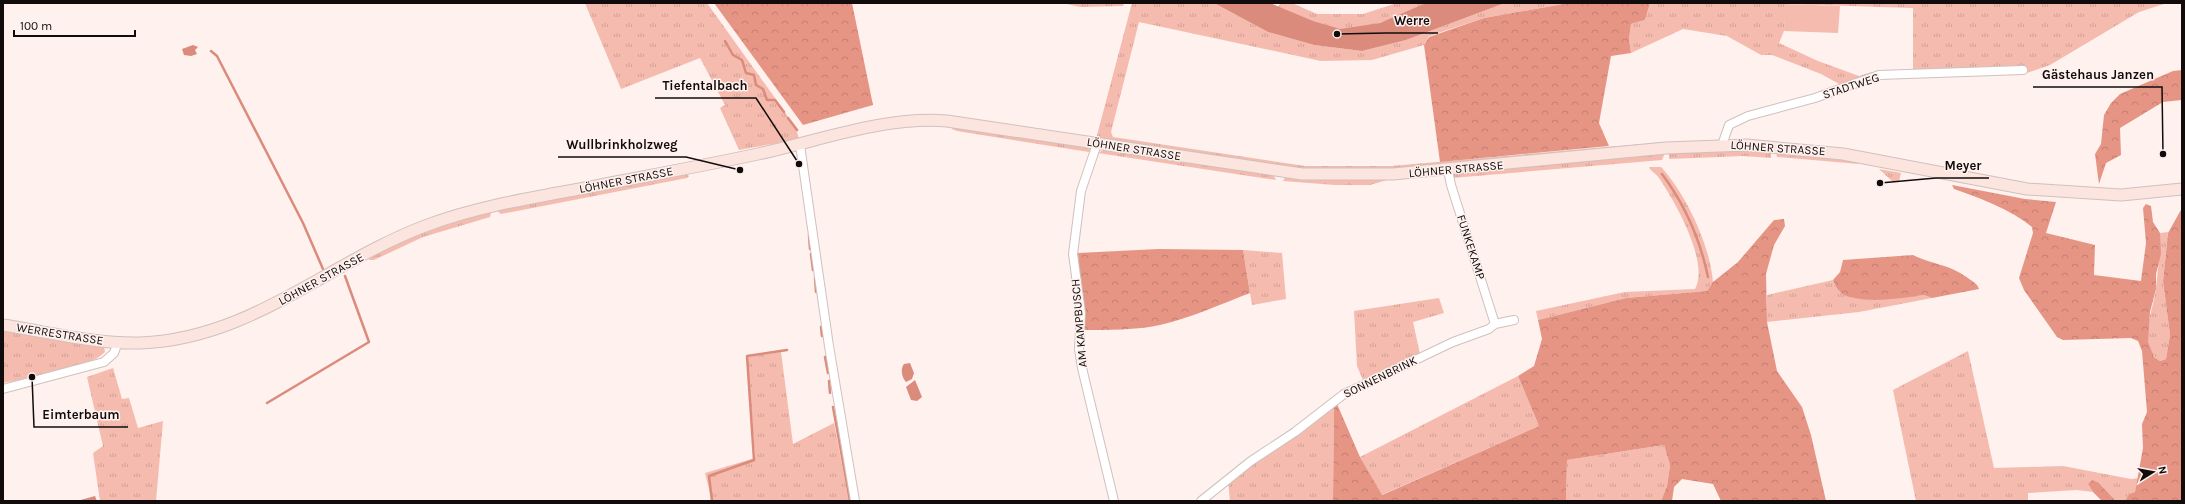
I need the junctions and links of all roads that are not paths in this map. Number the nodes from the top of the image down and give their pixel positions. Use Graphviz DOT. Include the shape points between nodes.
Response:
graph roads {
  1 [pos="2023,70"];
  2 [pos="1097,144"];
  3 [pos="800,145"];
  4 [pos="1722,145"];
  5 [pos="1448,170"];
  6 [pos="2182,189"];
  7 [pos="1514,320"];
  8 [pos="1495,324"];
  9 [pos="3,325"];
  10 [pos="118,342"];
  11 [pos="3,389"];
  12 [pos="855,501"];
  13 [pos="1114,501"];
  14 [pos="1201,501"];
  1 -- 4 [label="street, STADTWEG" via="1879,75 1815,98 1748,116 1729,125"];
  2 -- 3 [label="main road, LÖHNER STRASSE" via="947,121 923,120 889,123"];
  2 -- 5 [label="main road, LÖHNER STRASSE" via="1302,174 1393,174"];
  2 -- 13 [label="street, AM KAMPBUSCH" via="1081,191 1073,254 1081,313 1081,362"];
  3 -- 10 [label="main road, LÖHNER STRASSE" via="518,200 460,215 424,226 388,242 278,303 230,324 161,341"];
  3 -- 12 [label="street" via="829,346"];
  4 -- 5 [label="main road, LÖHNER STRASSE" via="1666,148"];
  4 -- 6 [label="main road, LÖHNER STRASSE" via="1774,146 1824,151 2046,191 2121,195"];
  5 -- 8 [label="street, FUNKEKAMP" via="1450,185"];
  7 -- 8 [label="street, SONNENBRINK"];
  8 -- 14 [label="street, SONNENBRINK" via="1489,329 1453,342 1344,394 1295,432 1233,474"];
  9 -- 10 [label="main road, WERRESTRASSE"];
  10 -- 11 [label="street" via="114,353 104,362"];
}
